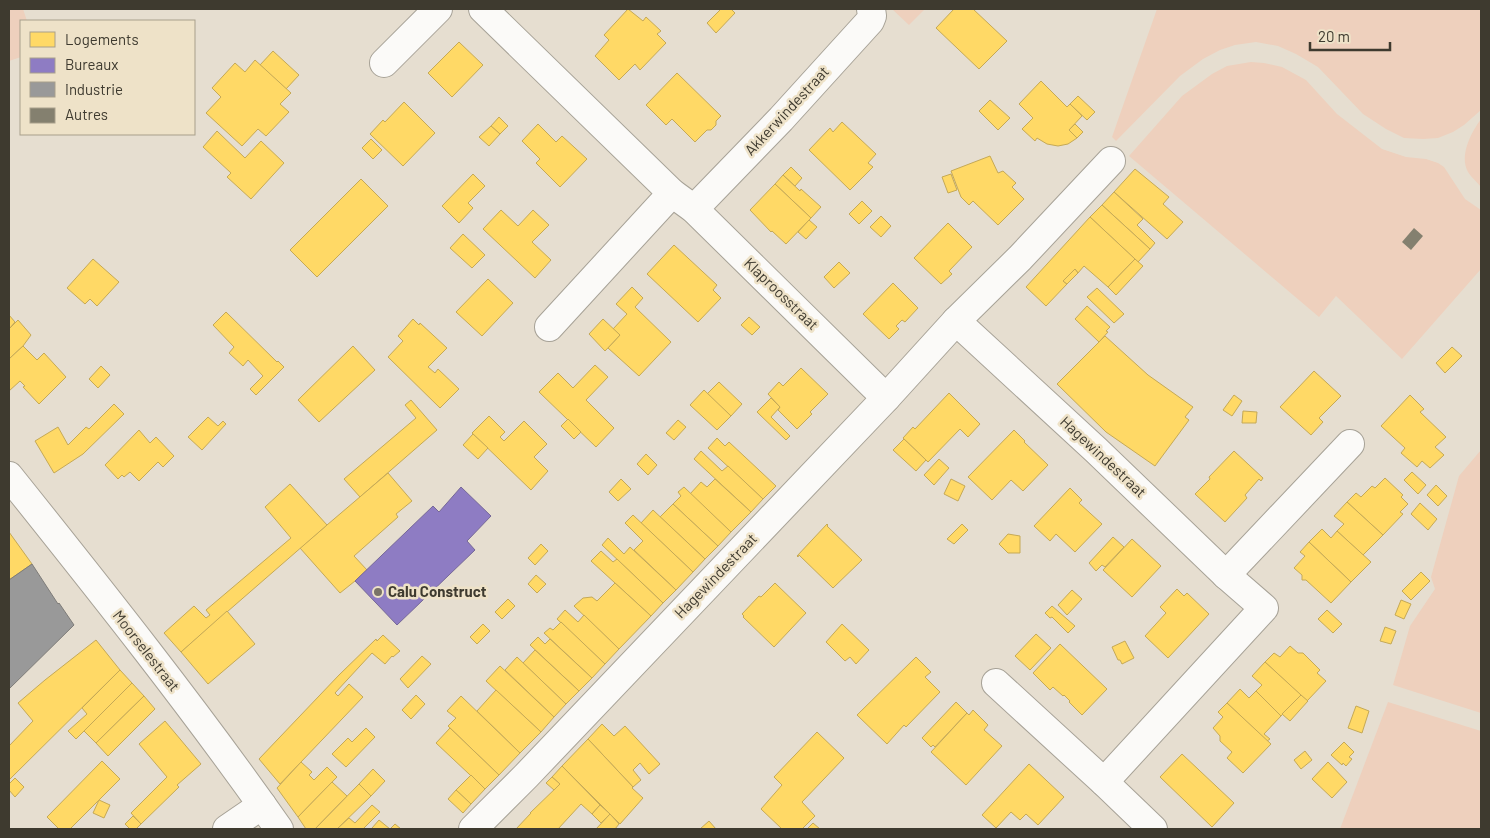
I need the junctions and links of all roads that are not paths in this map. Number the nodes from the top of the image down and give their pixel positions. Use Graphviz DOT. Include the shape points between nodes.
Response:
graph roads {
  1 [pos="438,9"];
  2 [pos="483,9"];
  3 [pos="871,9"];
  4 [pos="384,63"];
  5 [pos="1111,161"];
  6 [pos="672,192"];
  7 [pos="694,209"];
  8 [pos="956,321"];
  9 [pos="549,327"];
  10 [pos="886,398"];
  11 [pos="1350,444"];
  12 [pos="9,476"];
  13 [pos="1226,574"];
  14 [pos="996,683"];
  15 [pos="1104,782"];
  16 [pos="262,805"];
  17 [pos="227,829"];
  18 [pos="279,829"];
  19 [pos="473,829"];
  20 [pos="1153,829"];
  1 -- 4 [label="street"];
  2 -- 6 [label="street, Klaproosstraat"];
  3 -- 7 [label="street, Akkerwindestraat" via="870,21"];
  5 -- 8 [label="street, Hagewindestraat"];
  6 -- 7 [label="street, Klaproosstraat"];
  6 -- 9 [label="street"];
  7 -- 10 [label="street, Klaproosstraat"];
  8 -- 10 [label="street, Hagewindestraat"];
  8 -- 13 [label="street, Hagewindestraat"];
  10 -- 19 [label="street, Hagewindestraat"];
  11 -- 13 [label="street"];
  12 -- 16 [label="street, Moorselestraat" via="184,699"];
  13 -- 15 [label="street, Hagewindestraat" via="1264,608"];
  14 -- 15 [label="street"];
  15 -- 20 [label="street"];
  16 -- 17 [label="street"];
  16 -- 18 [label="street, Moorselestraat"];
}
